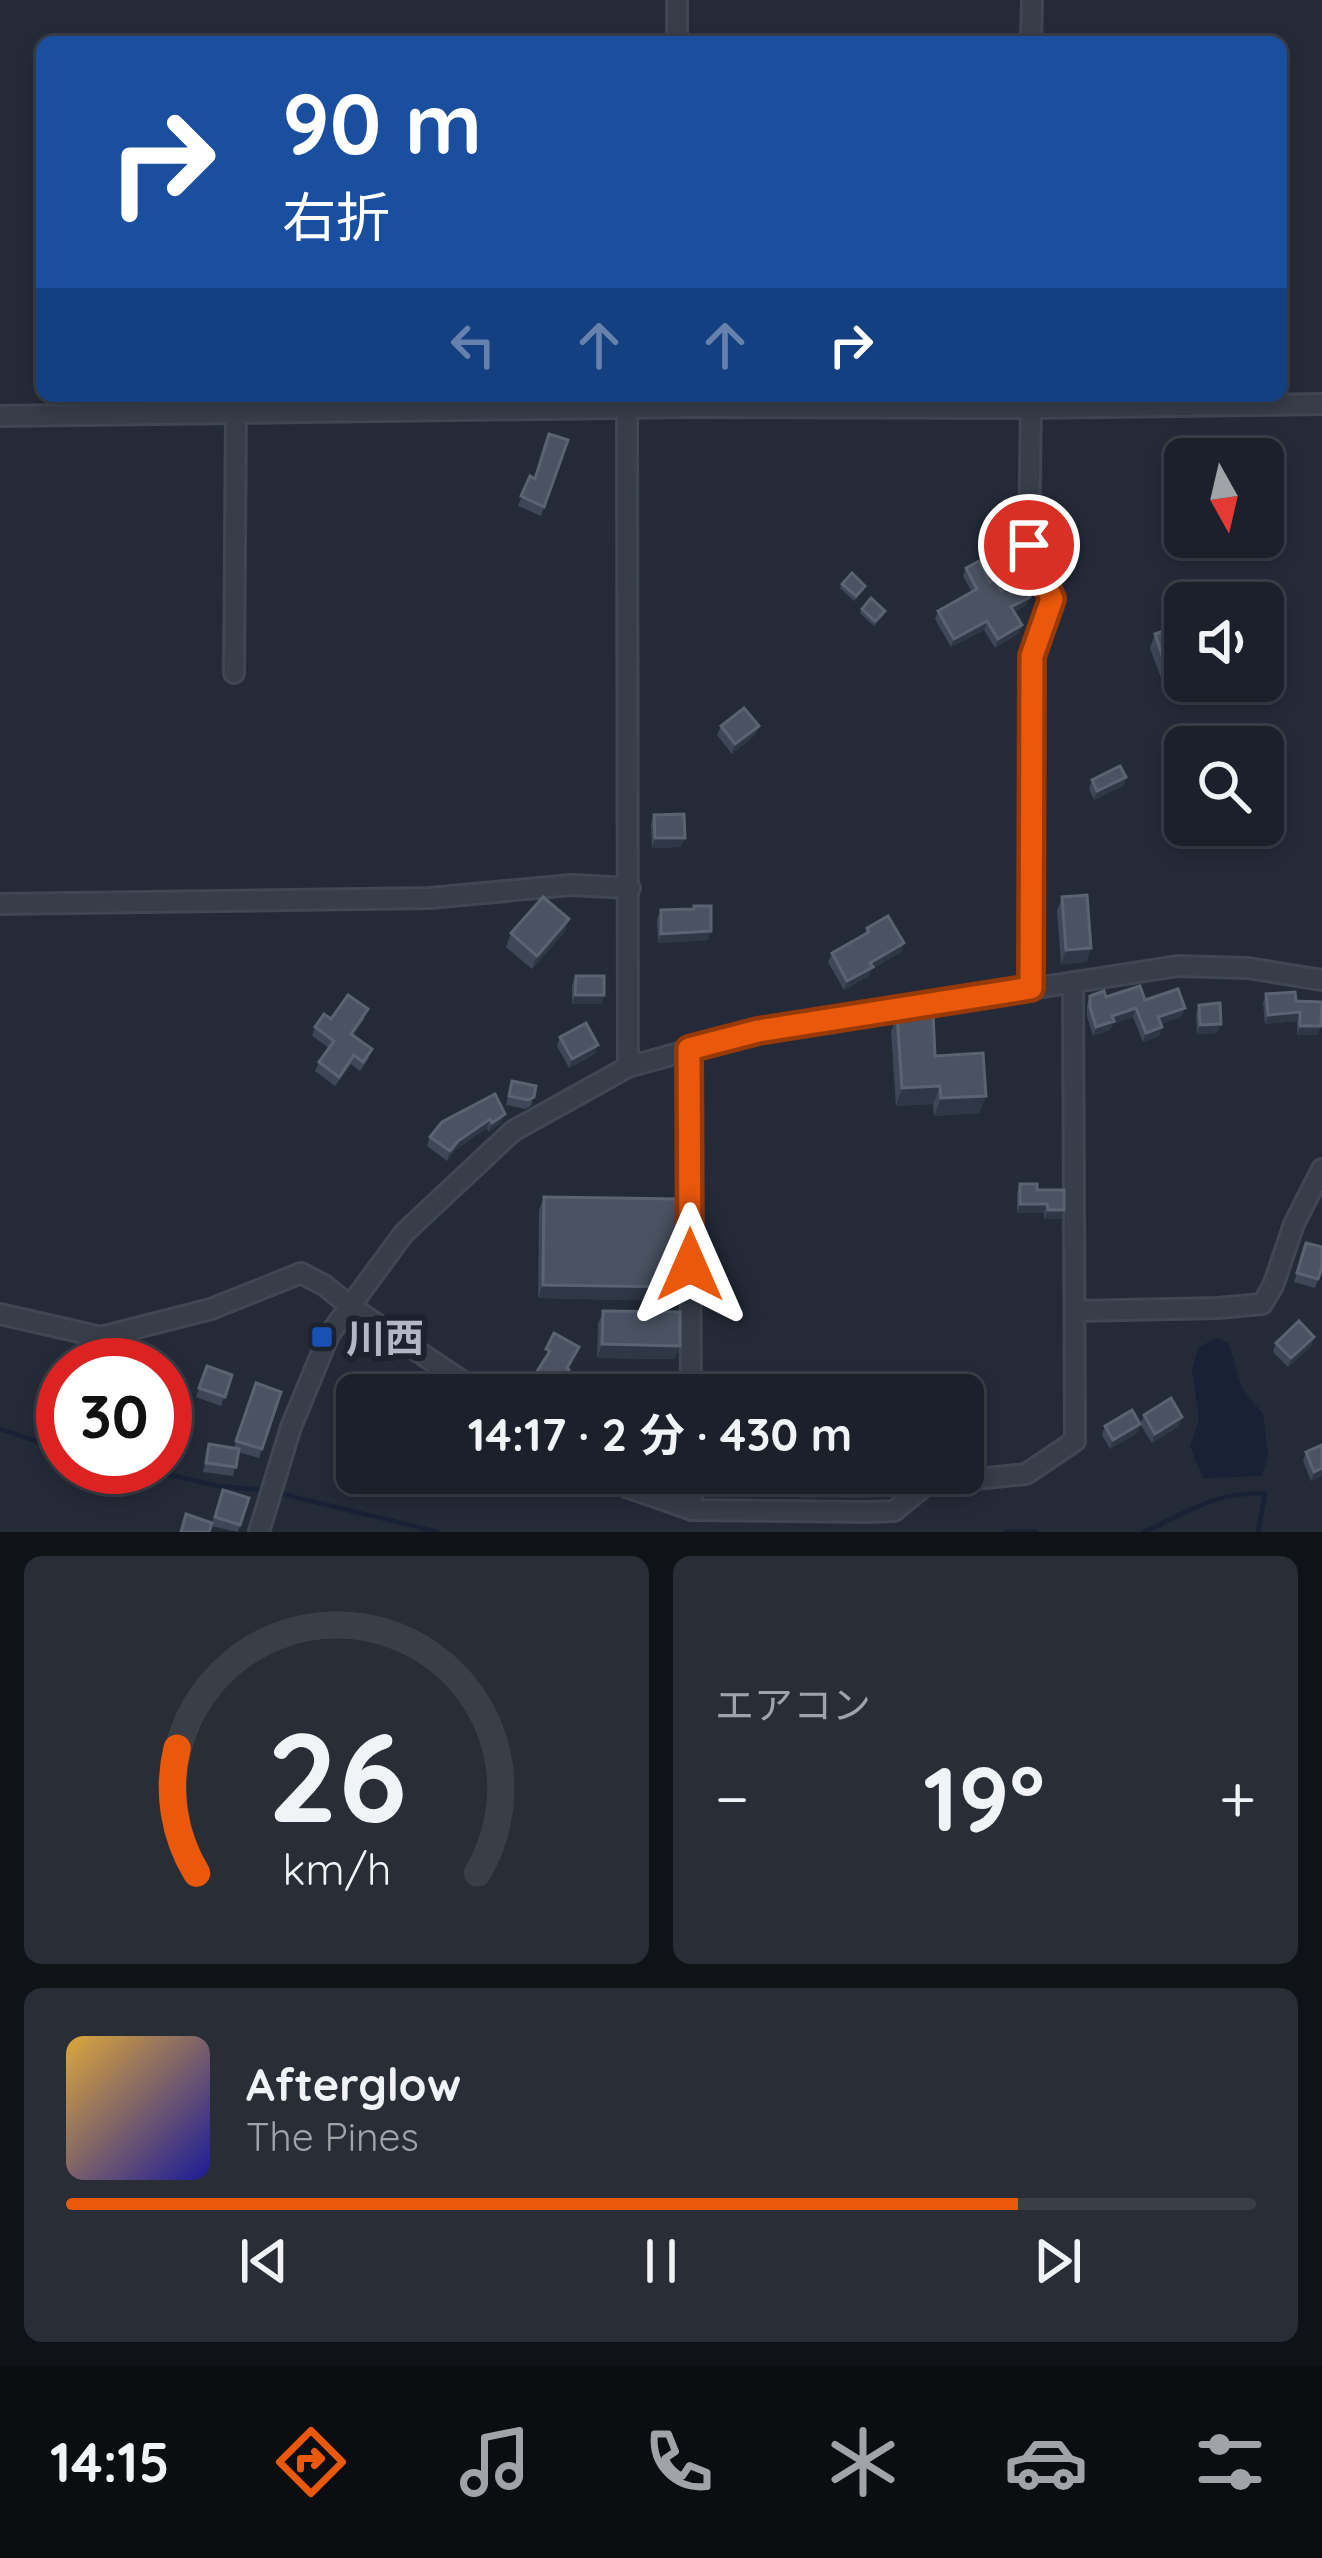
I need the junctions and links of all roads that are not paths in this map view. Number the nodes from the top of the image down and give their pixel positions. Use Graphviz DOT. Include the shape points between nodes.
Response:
graph roads {
  1 [pos="677,0"];
  2 [pos="1032,0"];
  3 [pos="677,36"];
  4 [pos="1031,36"];
  5 [pos="676,402"];
  6 [pos="1030,402"];
  7 [pos="1322,404"];
  8 [pos="627,408"];
  9 [pos="236,413"];
  10 [pos="0,416"];
  11 [pos="234,673"];
  12 [pos="630,888"];
  13 [pos="0,904"];
  14 [pos="1322,980"];
  15 [pos="1073,982"];
  16 [pos="1031,988"];
  17 [pos="689,1049"];
  18 [pos="628,1067"];
  19 [pos="1322,1168"];
  20 [pos="350,1306"];
  21 [pos="1076,1311"];
  22 [pos="0,1314"];
  23 [pos="452,1374"];
  24 [pos="691,1374"];
  25 [pos="646,1494"];
  26 [pos="692,1494"];
  27 [pos="692,1510"];
  28 [pos="894,1510"];
  29 [pos="259,1532"];
  30 [pos="901,1532"];
  1 -- 3 [label="street"];
  2 -- 4 [label="street"];
  5 -- 6 [label="street"];
  5 -- 8 [label="street"];
  6 -- 7 [label="street"];
  6 -- 16 [label="street" via="1029,545 1052,599 1032,656"];
  8 -- 9 [label="street"];
  8 -- 12 [label="street"];
  9 -- 10 [label="street"];
  9 -- 11 [label="street"];
  12 -- 13 [label="street"];
  12 -- 18 [label="street"];
  14 -- 15 [label="street" via="1178,966"];
  15 -- 16 [label="street"];
  15 -- 21 [label="street"];
  16 -- 17 [label="street"];
  17 -- 18 [label="street"];
  17 -- 24 [label="street"];
  18 -- 20 [label="street" via="512,1132 404,1234"];
  19 -- 21 [label="street" via="1262,1304"];
  20 -- 22 [label="street" via="302,1273 211,1309 101,1337"];
  20 -- 23 [label="street"];
  20 -- 29 [label="street" via="329,1335 291,1427"];
  21 -- 28 [label="street" via="1075,1441 1026,1474 927,1484"];
  25 -- 27 [label="street"];
  26 -- 27 [label="street"];
  27 -- 28 [label="street"];
  28 -- 30 [label="street"];
}
